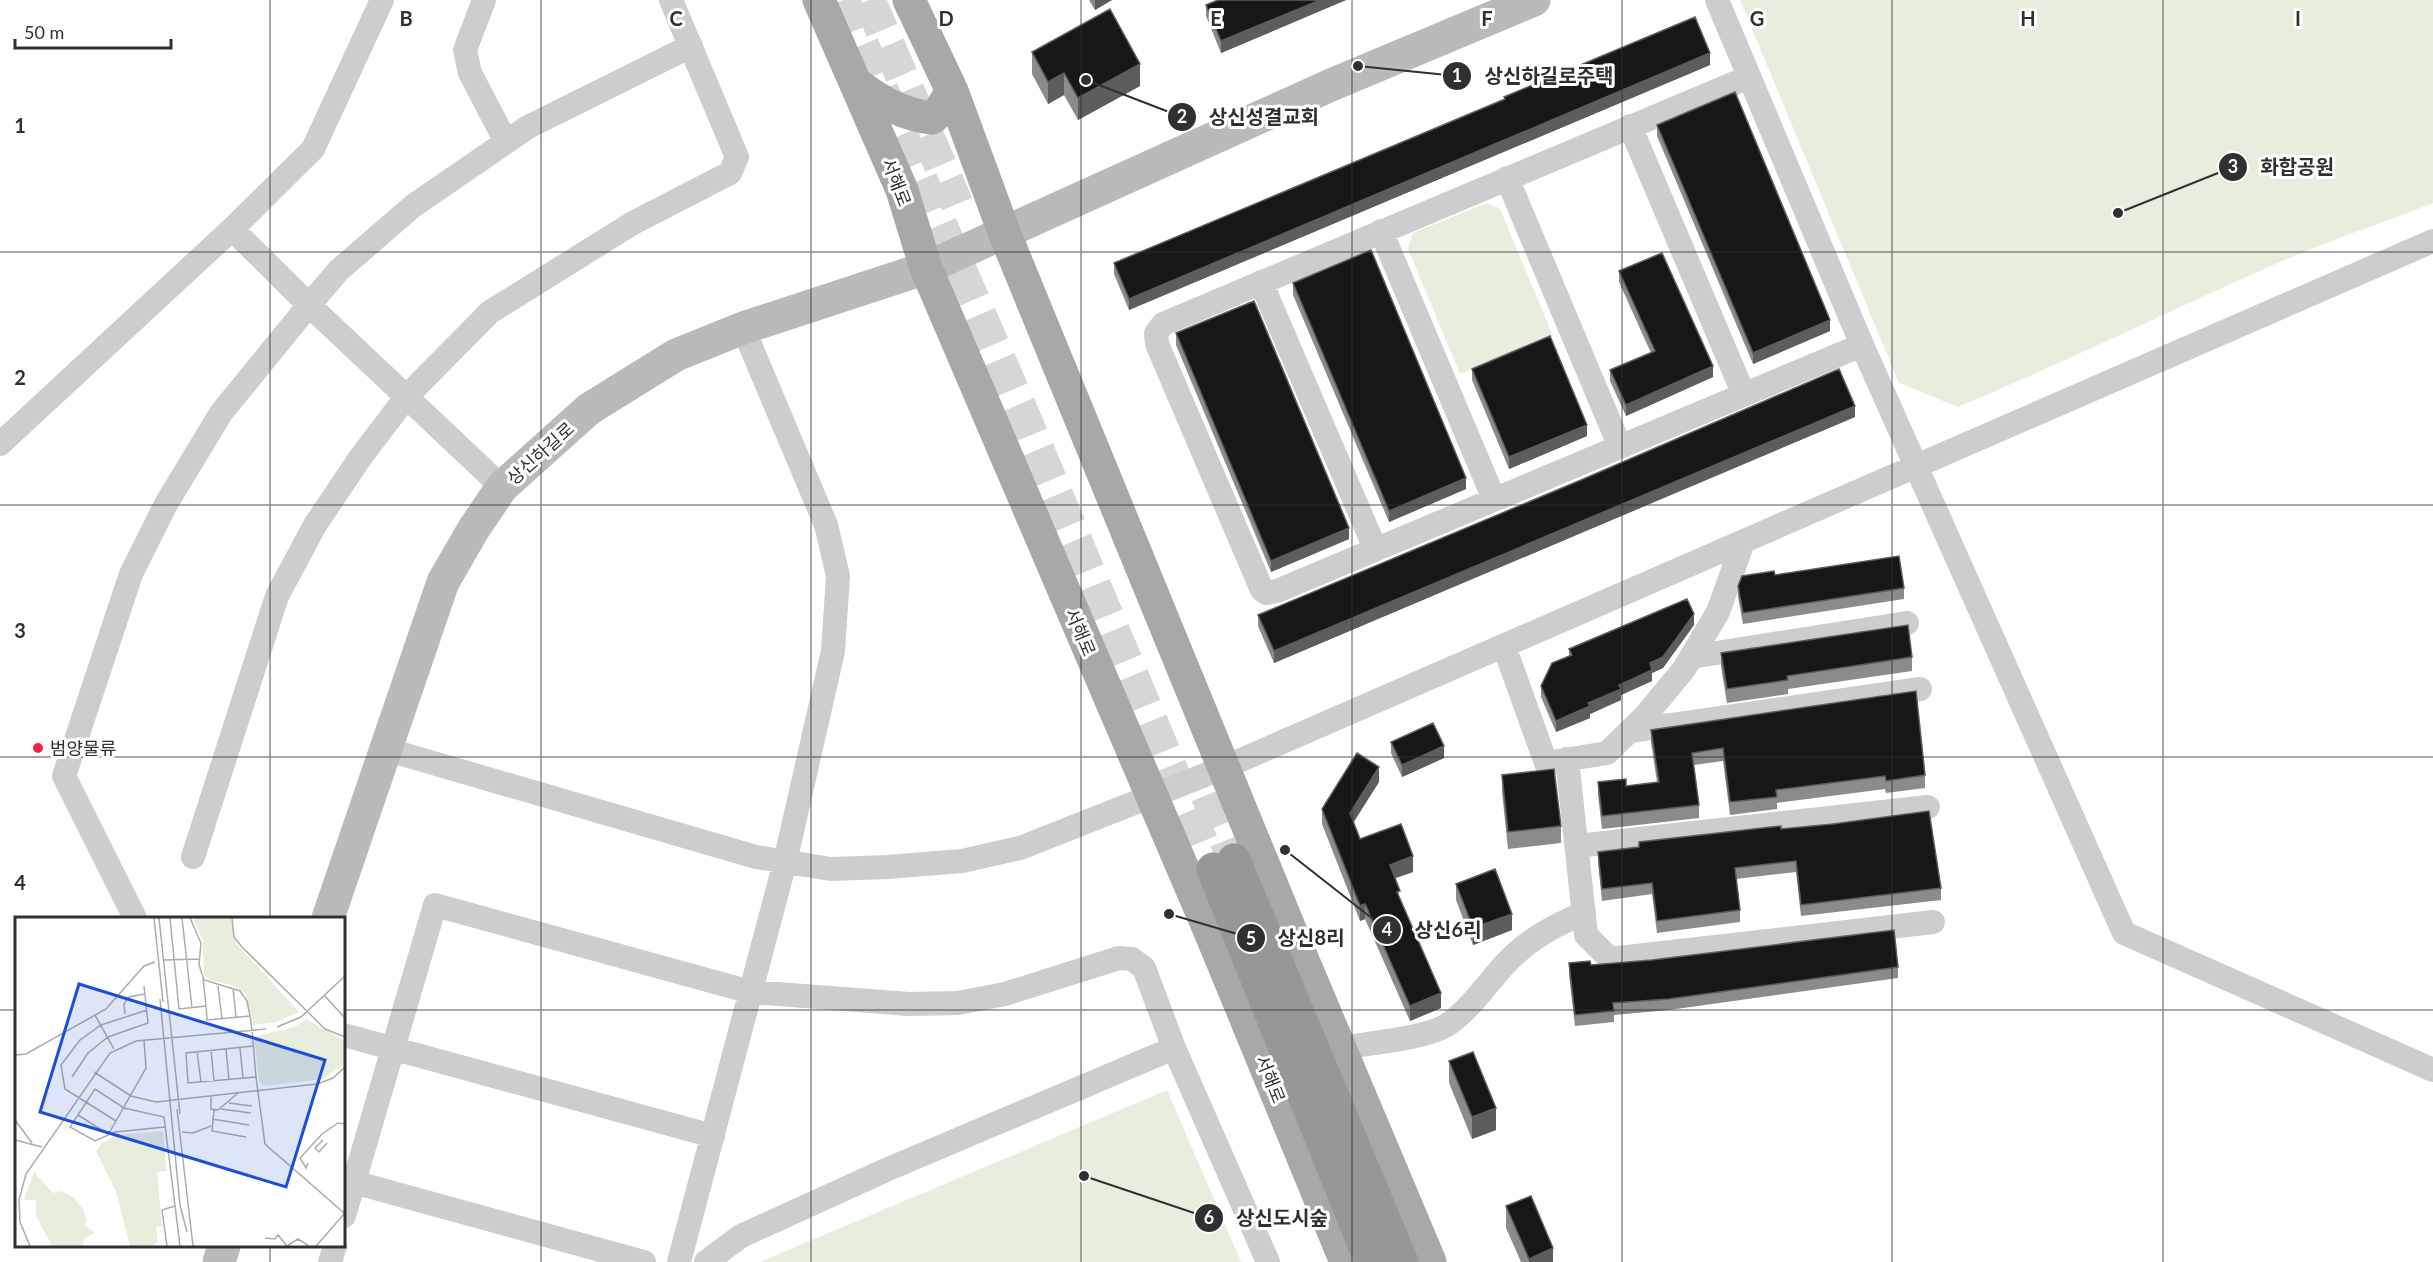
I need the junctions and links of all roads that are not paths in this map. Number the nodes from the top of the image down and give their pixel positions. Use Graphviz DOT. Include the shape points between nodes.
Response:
graph roads {
  1 [pos="382,0"];
  2 [pos="484,0"];
  3 [pos="671,0"];
  4 [pos="819,0"];
  5 [pos="909,0"];
  6 [pos="1534,0"];
  7 [pos="1717,0"];
  8 [pos="691,46"];
  9 [pos="1749,76"];
  10 [pos="858,85"];
  11 [pos="952,91"];
  12 [pos="1630,126"];
  13 [pos="506,142"];
  14 [pos="1507,178"];
  15 [pos="232,229"];
  16 [pos="1381,231"];
  17 [pos="1004,232"];
  18 [pos="2433,241"];
  19 [pos="926,268"];
  20 [pos="1261,282"];
  21 [pos="309,305"];
  22 [pos="743,328"];
  23 [pos="1862,345"];
  24 [pos="1744,395"];
  25 [pos="407,396"];
  26 [pos="0,444"];
  27 [pos="1620,447"];
  28 [pos="1915,467"];
  29 [pos="502,488"];
  30 [pos="1494,499"];
  31 [pos="1743,542"];
  32 [pos="1375,548"];
  33 [pos="1907,623"];
  34 [pos="1504,646"];
  35 [pos="1691,657"];
  36 [pos="1920,689"];
  37 [pos="1630,731"];
  38 [pos="385,749"];
  39 [pos="1568,759"];
  40 [pos="1225,767"];
  41 [pos="1150,796"];
  42 [pos="1929,807"];
  43 [pos="1577,846"];
  44 [pos="193,857"];
  45 [pos="785,862"];
  46 [pos="1225,868"];
  47 [pos="1584,914"];
  48 [pos="134,917"];
  49 [pos="328,917"];
  50 [pos="1933,922"];
  51 [pos="751,992"];
  52 [pos="345,1035"];
  53 [pos="393,1048"];
  54 [pos="1174,1048"];
  55 [pos="1340,1048"];
  56 [pos="2433,1070"];
  57 [pos="712,1136"];
  58 [pos="353,1182"];
  59 [pos="345,1212"];
  60 [pos="223,1247"];
  61 [pos="334,1247"];
  62 [pos="219,1262"];
  63 [pos="330,1262"];
  64 [pos="644,1262"];
  65 [pos="679,1262"];
  66 [pos="706,1262"];
  67 [pos="1268,1262"];
  68 [pos="1346,1262"];
  69 [pos="1371,1262"];
  70 [pos="1402,1262"];
  71 [pos="1430,1262"];
  1 -- 15 [label="street" via="313,149"];
  2 -- 13 [label="street" via="465,50 470,73"];
  3 -- 8 [label="street"];
  4 -- 10 [label="main road, 서해로"];
  5 -- 11 [label="main road, 서해로"];
  6 -- 17 [label="street, 상신하길로" via="1331,85"];
  7 -- 9 [label="street"];
  8 -- 13 [label="street" via="528,127"];
  8 -- 25 [label="street" via="736,158 730,173 633,223 490,312"];
  9 -- 12 [label="street"];
  9 -- 23 [label="street"];
  10 -- 11 [label="main road" via="910,116 932,118"];
  10 -- 19 [label="main road, 서해로" via="902,190"];
  11 -- 17 [label="main road, 서해로"];
  12 -- 14 [label="street"];
  12 -- 24 [label="street"];
  13 -- 21 [label="street" via="413,206 339,270"];
  14 -- 16 [label="street"];
  14 -- 27 [label="street"];
  15 -- 21 [label="street"];
  15 -- 26 [label="street"];
  16 -- 20 [label="street"];
  16 -- 30 [label="street"];
  17 -- 19 [label="street, 상신하길로"];
  17 -- 40 [label="main road, 서해로"];
  18 -- 28 [label="street"];
  19 -- 22 [label="street, 상신하길로"];
  19 -- 41 [label="main road, 서해로"];
  20 -- 32 [label="street"];
  20 -- 32 [label="street" via="1168,320 1159,328 1156,338 1258,584 1271,593"];
  21 -- 25 [label="street"];
  21 -- 48 [label="street" via="221,413 166,504 131,574 64,776"];
  22 -- 29 [label="street, 상신하길로" via="676,355 589,409"];
  22 -- 45 [label="street" via="826,525 838,576 833,651"];
  23 -- 24 [label="street"];
  23 -- 28 [label="street"];
  24 -- 27 [label="street"];
  25 -- 29 [label="street"];
  25 -- 44 [label="street" via="315,525 277,596"];
  27 -- 30 [label="street"];
  28 -- 31 [label="street"];
  28 -- 56 [label="street" via="2124,933"];
  29 -- 38 [label="street, 상신하길로" via="443,582"];
  30 -- 32 [label="street"];
  31 -- 34 [label="street"];
  31 -- 35 [label="street" via="1718,612"];
  33 -- 35 [label="street"];
  34 -- 39 [label="street" via="1546,763"];
  34 -- 40 [label="street"];
  35 -- 37 [label="street"];
  36 -- 37 [label="street"];
  37 -- 39 [label="street" via="1606,753"];
  38 -- 45 [label="street" via="756,857"];
  38 -- 49 [label="street, 상신하길로"];
  39 -- 43 [label="street"];
  40 -- 41 [label="street"];
  40 -- 46 [label="main road, 서해로"];
  41 -- 45 [label="street" via="1020,848 962,861 831,869"];
  41 -- 46 [label="main road, 서해로"];
  42 -- 43 [label="street"];
  43 -- 47 [label="street"];
  45 -- 51 [label="street"];
  46 -- 55 [label="main road, 서해로"];
  46 -- 68 [label="main road, 서해로"];
  46 -- 69 [label="highway, 서해로"];
  46 -- 70 [label="highway, 서해로"];
  47 -- 50 [label="street" via="1586,935 1610,960"];
  47 -- 55 [label="street" via="1532,940 1447,1024 1431,1032"];
  51 -- 53 [label="street" via="435,906"];
  51 -- 54 [label="street" via="909,1004 958,1003 1005,994 1126,957 1144,968"];
  51 -- 57 [label="street"];
  52 -- 53 [label="street"];
  53 -- 57 [label="street"];
  53 -- 58 [label="street"];
  54 -- 66 [label="street" via="741,1236"];
  54 -- 67 [label="street"];
  55 -- 71 [label="main road, 서해로"];
  57 -- 65 [label="street"];
  58 -- 59 [label="street"];
  58 -- 64 [label="street"];
  60 -- 62 [label="street"];
  61 -- 63 [label="street"];
}
